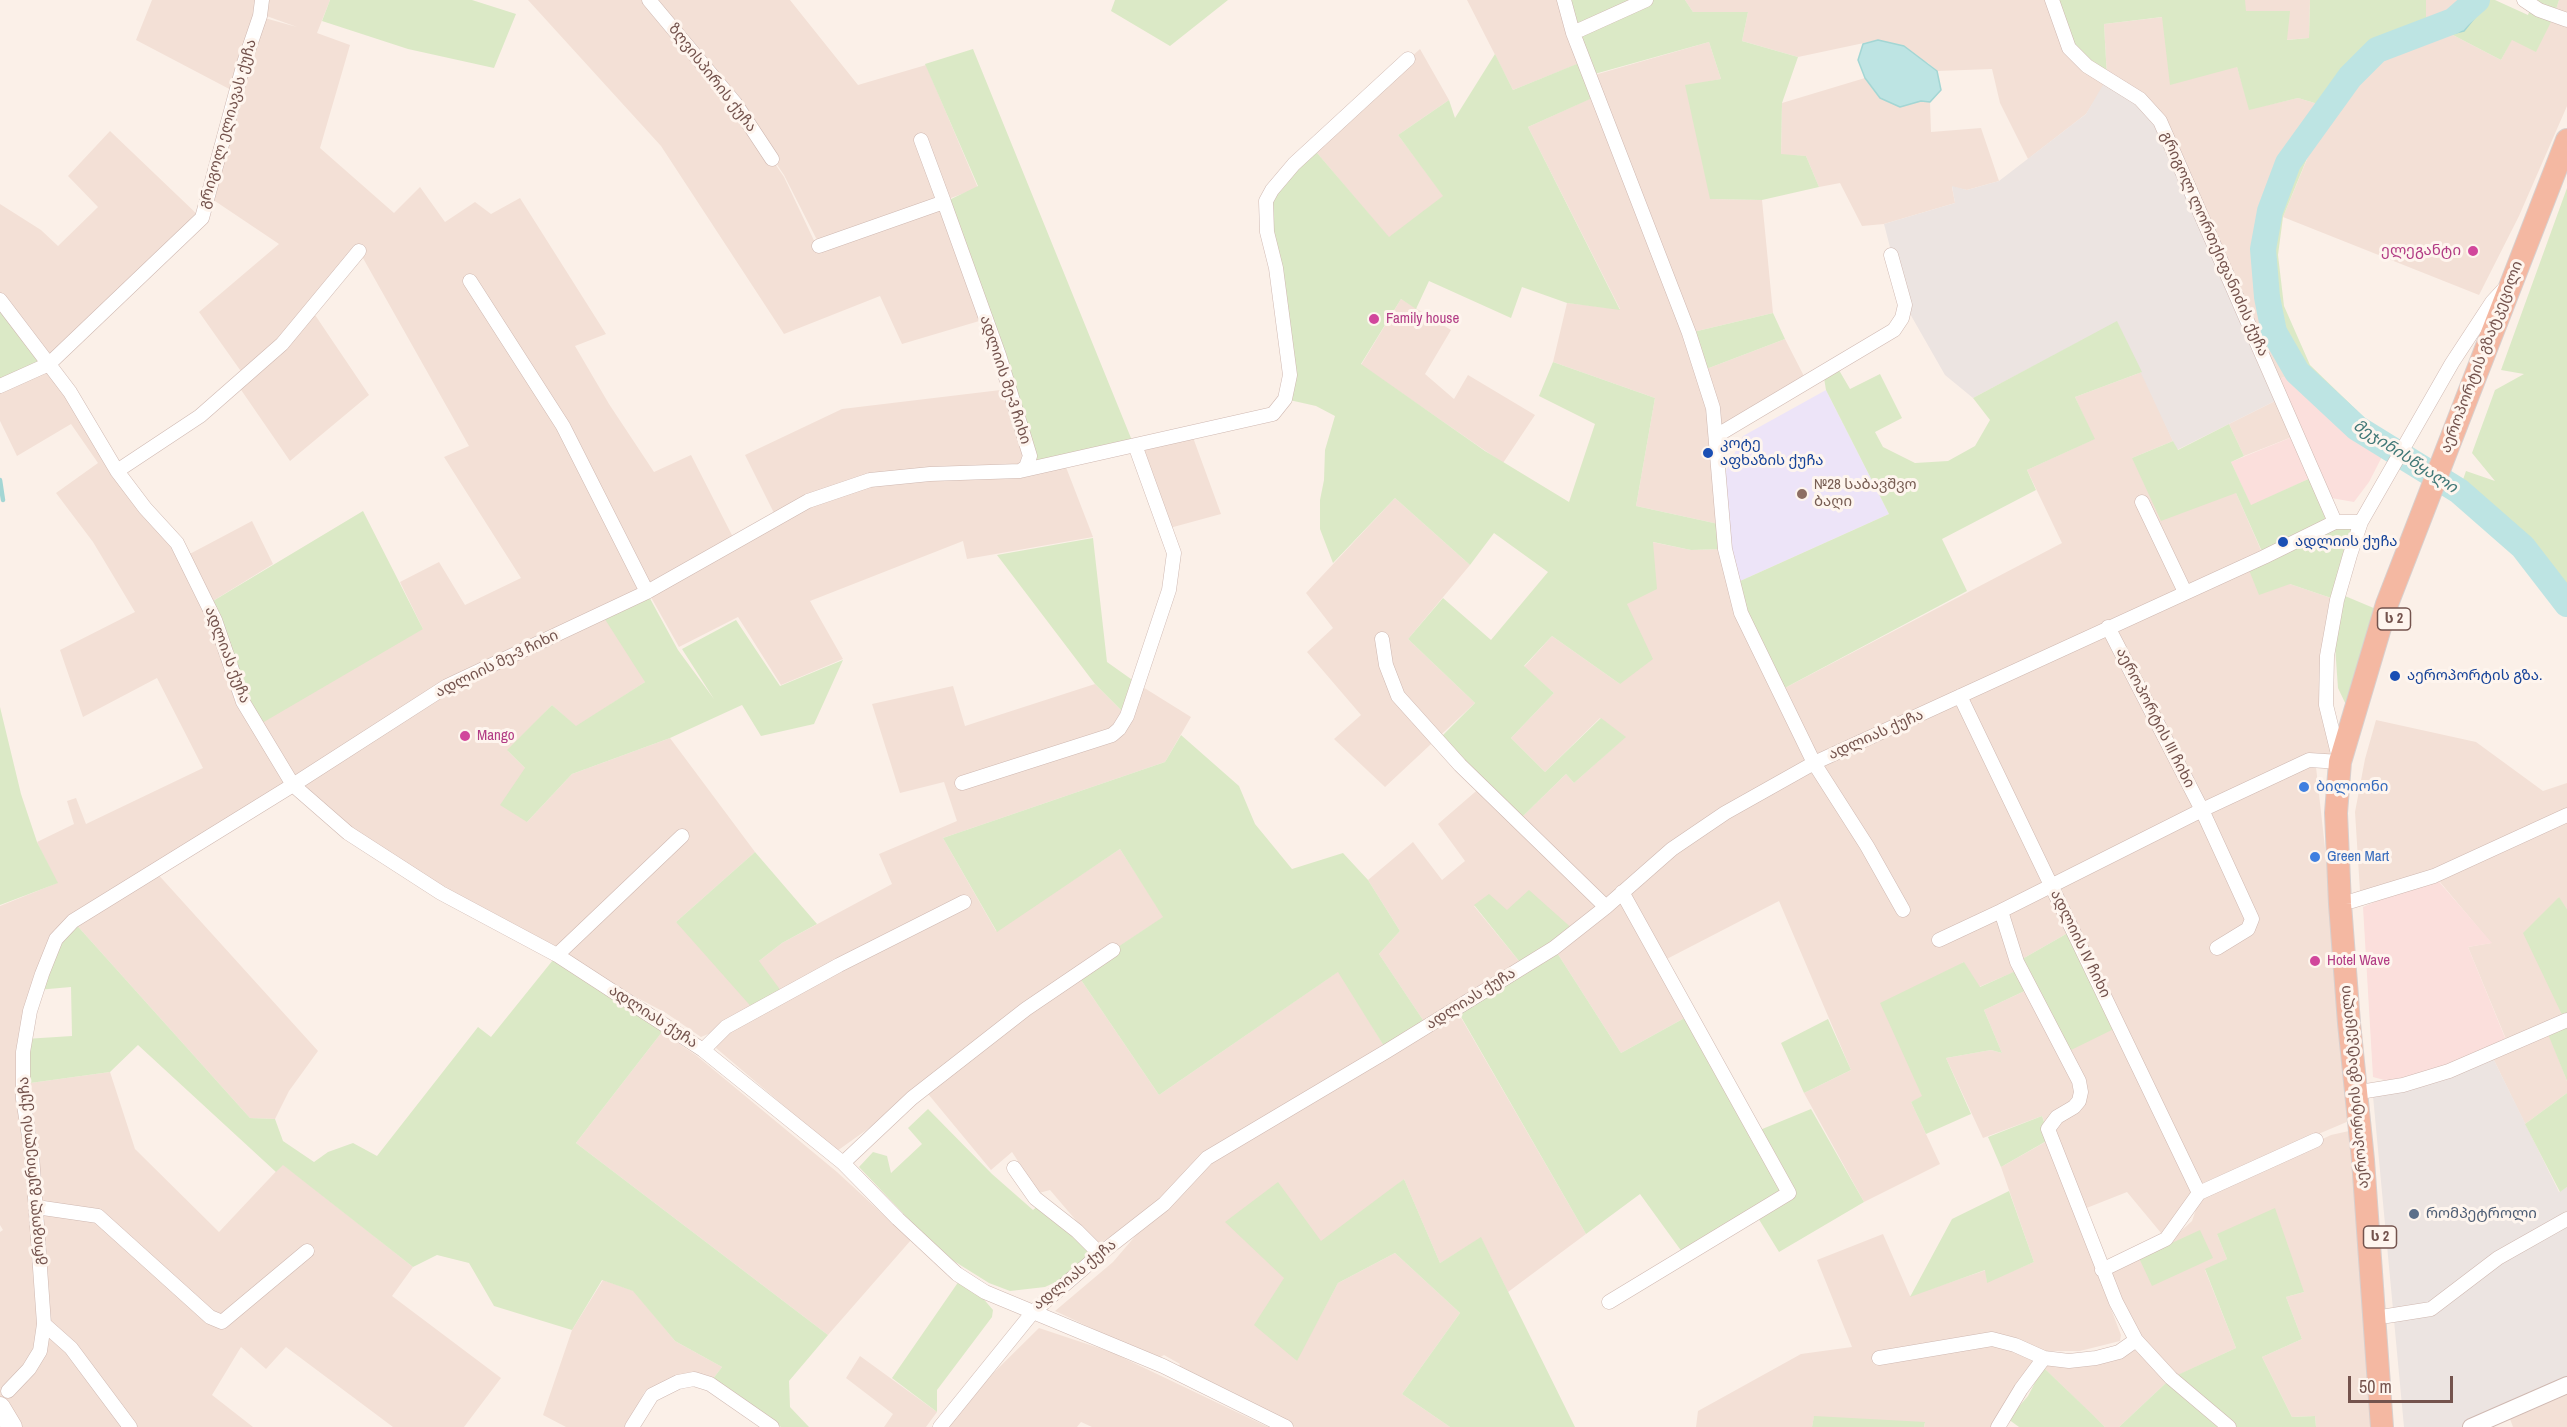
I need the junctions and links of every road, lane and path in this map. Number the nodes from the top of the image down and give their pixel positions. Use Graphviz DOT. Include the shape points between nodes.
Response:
graph roads {
  1 [pos="262,0"];
  2 [pos="649,0"];
  3 [pos="1564,0"];
  4 [pos="1646,0"];
  5 [pos="2052,0"];
  6 [pos="2524,0"];
  7 [pos="2567,20"];
  8 [pos="1573,33"];
  9 [pos="1408,59"];
  10 [pos="921,140"];
  11 [pos="2567,140"];
  12 [pos="772,159"];
  13 [pos="2567,170"];
  14 [pos="944,202"];
  15 [pos="819,246"];
  16 [pos="358,251"];
  17 [pos="1892,255"];
  18 [pos="2513,278"];
  19 [pos="470,281"];
  20 [pos="0,300"];
  21 [pos="49,364"];
  22 [pos="0,386"];
  23 [pos="1716,436"];
  24 [pos="1135,445"];
  25 [pos="2450,458"];
  26 [pos="117,471"];
  27 [pos="1020,471"];
  28 [pos="2142,502"];
  29 [pos="2335,522"];
  30 [pos="2361,522"];
  31 [pos="646,592"];
  32 [pos="2186,592"];
  33 [pos="2108,627"];
  34 [pos="1382,639"];
  35 [pos="1960,696"];
  36 [pos="2326,705"];
  37 [pos="2357,719"];
  38 [pos="2340,762"];
  39 [pos="1814,763"];
  40 [pos="962,783"];
  41 [pos="293,785"];
  42 [pos="2202,810"];
  43 [pos="2567,815"];
  44 [pos="682,836"];
  45 [pos="2051,885"];
  46 [pos="1622,892"];
  47 [pos="2352,901"];
  48 [pos="964,902"];
  49 [pos="1606,907"];
  50 [pos="1904,910"];
  51 [pos="2001,910"];
  52 [pos="1939,940"];
  53 [pos="2217,948"];
  54 [pos="1113,950"];
  55 [pos="557,955"];
  56 [pos="2567,1020"];
  57 [pos="703,1050"];
  58 [pos="2366,1091"];
  59 [pos="2316,1140"];
  60 [pos="843,1164"];
  61 [pos="1014,1168"];
  62 [pos="2199,1193"];
  63 [pos="36,1206"];
  64 [pos="2567,1219"];
  65 [pos="307,1251"];
  66 [pos="1100,1254"];
  67 [pos="2102,1270"];
  68 [pos="1609,1302"];
  69 [pos="1033,1312"];
  70 [pos="2387,1316"];
  71 [pos="44,1324"];
  72 [pos="2136,1340"];
  73 [pos="1879,1358"];
  74 [pos="2044,1358"];
  75 [pos="2567,1385"];
  76 [pos="4,1399"];
  77 [pos="12,1427"];
  78 [pos="130,1427"];
  79 [pos="632,1427"];
  80 [pos="772,1427"];
  81 [pos="940,1427"];
  82 [pos="1286,1427"];
  83 [pos="1998,1427"];
  84 [pos="2229,1427"];
  85 [pos="2382,1427"];
  86 [pos="2395,1427"];
  87 [pos="2471,1427"];
  1 -- 21 [label="street, გრიგოლ ელიავას ქუჩა" via="202,218"];
  2 -- 12 [label="street, ზღვისპირის ქუჩა" via="735,103"];
  3 -- 8 [label="street"];
  4 -- 8 [label="street"];
  5 -- 29 [label="street, გრიგოლ ლორთქიფანიძის ქუჩა" via="2070,48 2087,66 2140,99 2160,121"];
  6 -- 7 [label="street"];
  8 -- 23 [label="street" via="1689,333 1713,408"];
  9 -- 24 [label="street" via="1294,164 1266,201 1290,375 1285,399 1273,414"];
  10 -- 14 [label="street"];
  11 -- 18 [label="highway, აეროპორტის გზატკეცილი / ს 2"];
  13 -- 25 [label="highway, აეროპორტის გზატკეცილი / ს 2"];
  14 -- 15 [label="street"];
  14 -- 27 [label="street, ადლიის მე-3 ჩიხი" via="1030,456"];
  16 -- 26 [label="street" via="282,344 200,416"];
  17 -- 23 [label="street" via="1905,305 1894,330"];
  18 -- 25 [label="highway, აეროპორტის გზატკეცილი / ს 2"];
  18 -- 30 [label="street" via="2479,320"];
  19 -- 31 [label="street" via="563,426"];
  20 -- 21 [label="street, ადლიას ქუჩა"];
  21 -- 22 [label="street, გრიგოლ ელიავას ქუჩა"];
  21 -- 26 [label="street, ადლიას ქუჩა"];
  23 -- 39 [label="street" via="1725,549 1741,612"];
  24 -- 27 [label="street"];
  24 -- 40 [label="street" via="1174,553 1174,563 1169,591 1126,716 1112,735"];
  25 -- 37 [label="highway, აეროპორტის გზატკეცილი / ს 2" via="2387,604"];
  26 -- 41 [label="street, ადლიას ქუჩა" via="177,543 215,620 243,702"];
  27 -- 31 [label="street, ადლიის მე-3 ჩიხი" via="870,480 808,501"];
  28 -- 32 [label="street"];
  29 -- 30 [label="street, ადლიას ქუჩა"];
  29 -- 32 [label="street, ადლიას ქუჩა"];
  30 -- 36 [label="street" via="2337,600 2327,656"];
  31 -- 41 [label="street, ადლიის მე-3 ჩიხი" via="447,686"];
  32 -- 33 [label="street, ადლიას ქუჩა"];
  33 -- 35 [label="street, ადლიას ქუჩა"];
  33 -- 42 [label="street, აეროპორტის III ჩიხი"];
  34 -- 49 [label="street" via="1386,665 1398,696 1460,765"];
  35 -- 39 [label="street, ადლიას ქუჩა"];
  35 -- 45 [label="street, ადლიის IV ჩიხი"];
  36 -- 37 [label="street"];
  36 -- 38 [label="street"];
  37 -- 38 [label="highway, აეროპორტის გზატკეცილი / ს 2"];
  37 -- 47 [label="highway, აეროპორტის გზატკეცილი / ს 2" via="2348,813"];
  38 -- 42 [label="street" via="2309,760"];
  38 -- 85 [label="highway, აეროპორტის გზატკეცილი / ს 2" via="2336,813 2340,904"];
  39 -- 46 [label="street, ადლიას ქუჩა" via="1725,813 1672,849"];
  39 -- 50 [label="street"];
  41 -- 55 [label="street, ადლიას ქუჩა" via="348,833 441,893"];
  41 -- 63 [label="street, გრიგოლ გურიელის ქუჩა" via="73,921 56,939 30,1011 23,1052 23,1099"];
  42 -- 45 [label="street"];
  42 -- 53 [label="street, აეროპორტის III ჩიხი" via="2252,919 2248,928"];
  43 -- 47 [label="street" via="2434,876"];
  44 -- 55 [label="street"];
  45 -- 51 [label="street"];
  45 -- 62 [label="street, ადლიის IV ჩიხი"];
  46 -- 49 [label="street, ადლიას ქუჩა"];
  46 -- 68 [label="street" via="1789,1193"];
  47 -- 58 [label="highway, აეროპორტის გზატკეცილი / ს 2"];
  48 -- 57 [label="street" via="726,1027"];
  49 -- 66 [label="street, ადლიას ქუჩა" via="1554,948 1207,1158 1164,1204"];
  51 -- 52 [label="street"];
  51 -- 67 [label="street" via="2017,962 2079,1081 2079,1101 2057,1116 2048,1129"];
  54 -- 60 [label="street" via="1026,1009 912,1098"];
  55 -- 57 [label="street, ადლიას ქუჩა"];
  56 -- 58 [label="street" via="2449,1071"];
  57 -- 60 [label="street, ადლიას ქუჩა"];
  58 -- 70 [label="highway, აეროპორტის გზატკეცილი / ს 2"];
  59 -- 62 [label="street"];
  60 -- 69 [label="street, ადლიას ქუჩა" via="957,1274 985,1292"];
  61 -- 66 [label="street" via="1035,1198 1077,1230"];
  62 -- 67 [label="street" via="2166,1239"];
  63 -- 65 [label="street" via="98,1216 210,1317 222,1322"];
  63 -- 71 [label="street, გრიგოლ გურიელის ქუჩა"];
  64 -- 70 [label="street" via="2498,1258 2431,1308"];
  66 -- 69 [label="street, ადლიას ქუჩა"];
  67 -- 72 [label="street"];
  69 -- 81 [label="street"];
  69 -- 82 [label="street" via="1163,1366"];
  70 -- 86 [label="highway, აეროპორტის გზატკეცილი / ს 2"];
  71 -- 76 [label="street, გრიგოლ გურიელის ქუჩა" via="40,1351"];
  71 -- 78 [label="street" via="71,1348"];
  72 -- 74 [label="street" via="2119,1352 2096,1358"];
  72 -- 84 [label="street" via="2171,1378"];
  73 -- 74 [label="street" via="1992,1339"];
  74 -- 83 [label="street"];
  75 -- 87 [label="street"];
  76 -- 77 [label="main road"];
  79 -- 80 [label="street" via="652,1395 694,1379 710,1384"];
}
